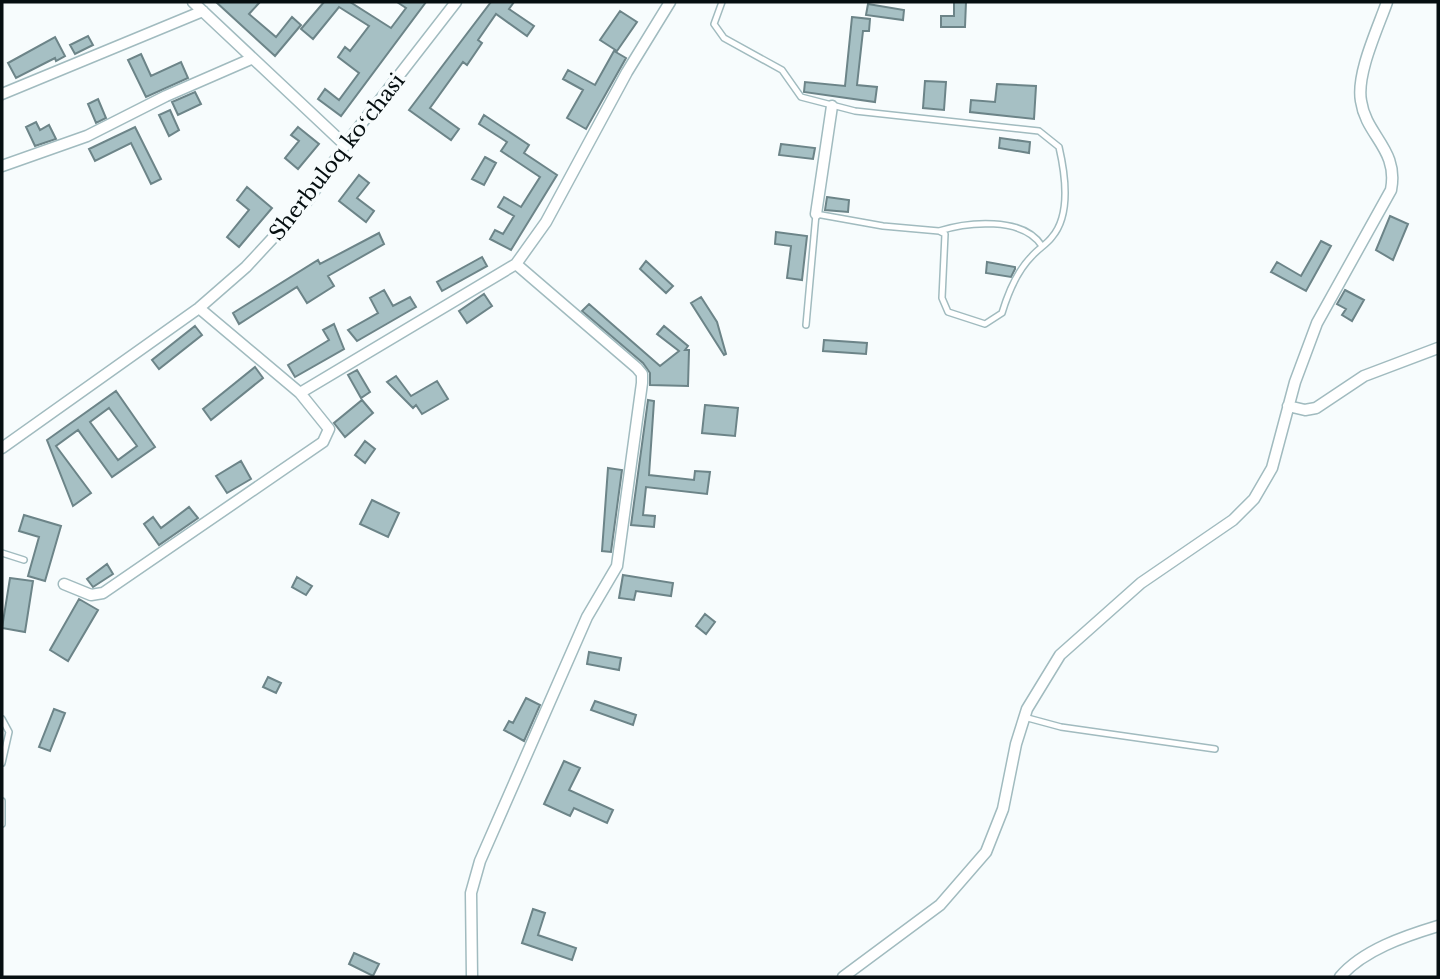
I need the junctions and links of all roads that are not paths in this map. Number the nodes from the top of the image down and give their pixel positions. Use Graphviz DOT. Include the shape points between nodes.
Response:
graph roads {
  1 [pos="194,2"];
  2 [pos="456,2"];
  3 [pos="670,2"];
  4 [pos="722,2"];
  5 [pos="1387,2"];
  6 [pos="203,11"];
  7 [pos="251,59"];
  8 [pos="2,94"];
  9 [pos="832,106"];
  10 [pos="345,145"];
  11 [pos="2,166"];
  12 [pos="816,214"];
  13 [pos="939,231"];
  14 [pos="1042,246"];
  15 [pos="516,264"];
  16 [pos="199,308"];
  17 [pos="806,325"];
  18 [pos="1438,348"];
  19 [pos="300,393"];
  20 [pos="1288,406"];
  21 [pos="2,448"];
  22 [pos="2,553"];
  23 [pos="24,560"];
  24 [pos="64,584"];
  25 [pos="1024,717"];
  26 [pos="2,719"];
  27 [pos="1214,749"];
  28 [pos="2,763"];
  29 [pos="2,801"];
  30 [pos="2,824"];
  31 [pos="1438,926"];
  32 [pos="471,977"];
  33 [pos="843,977"];
  34 [pos="1340,977"];
  1 -- 6 [label="street"];
  2 -- 10 [label="street, Sherbuloq koʻchasi"];
  3 -- 15 [label="street" via="546,222"];
  4 -- 9 [label="lane" via="714,24 724,38 782,70 802,97"];
  5 -- 20 [label="street" via="1360,98 1365,116 1388,152 1393,168 1391,190 1317,323"];
  6 -- 7 [label="street"];
  6 -- 8 [label="street"];
  7 -- 10 [label="street"];
  7 -- 11 [label="street" via="87,136"];
  9 -- 12 [label="street"];
  9 -- 14 [label="lane" via="1039,131 1049,137 1059,147 1064,189 1061,219 1053,237"];
  10 -- 16 [label="street, Sherbuloq koʻchasi" via="276,238"];
  12 -- 13 [label="lane"];
  12 -- 17 [label="lane"];
  13 -- 14 [label="lane" via="957,225 991,224 1021,230 1037,237"];
  13 -- 14 [label="lane" via="945,234 942,298 948,312 985,324 1002,313 1008,292"];
  15 -- 19 [label="street"];
  15 -- 32 [label="street" via="637,368 642,383 617,566 587,617 480,861 471,893"];
  16 -- 19 [label="street"];
  16 -- 21 [label="street, Sherbuloq koʻchasi"];
  18 -- 20 [label="street" via="1364,376 1316,408"];
  19 -- 24 [label="street" via="329,429 323,442 103,593 91,595"];
  20 -- 25 [label="street" via="1272,468 1244,511 1167,563 1076,637 1048,672"];
  22 -- 23 [label="lane"];
  25 -- 27 [label="lane" via="1061,727"];
  25 -- 33 [label="street" via="1007,796 986,852 940,905"];
  26 -- 28 [label="lane" via="9,732"];
  29 -- 30 [label="lane"];
  31 -- 34 [label="street" via="1404,936 1349,967"];
}
